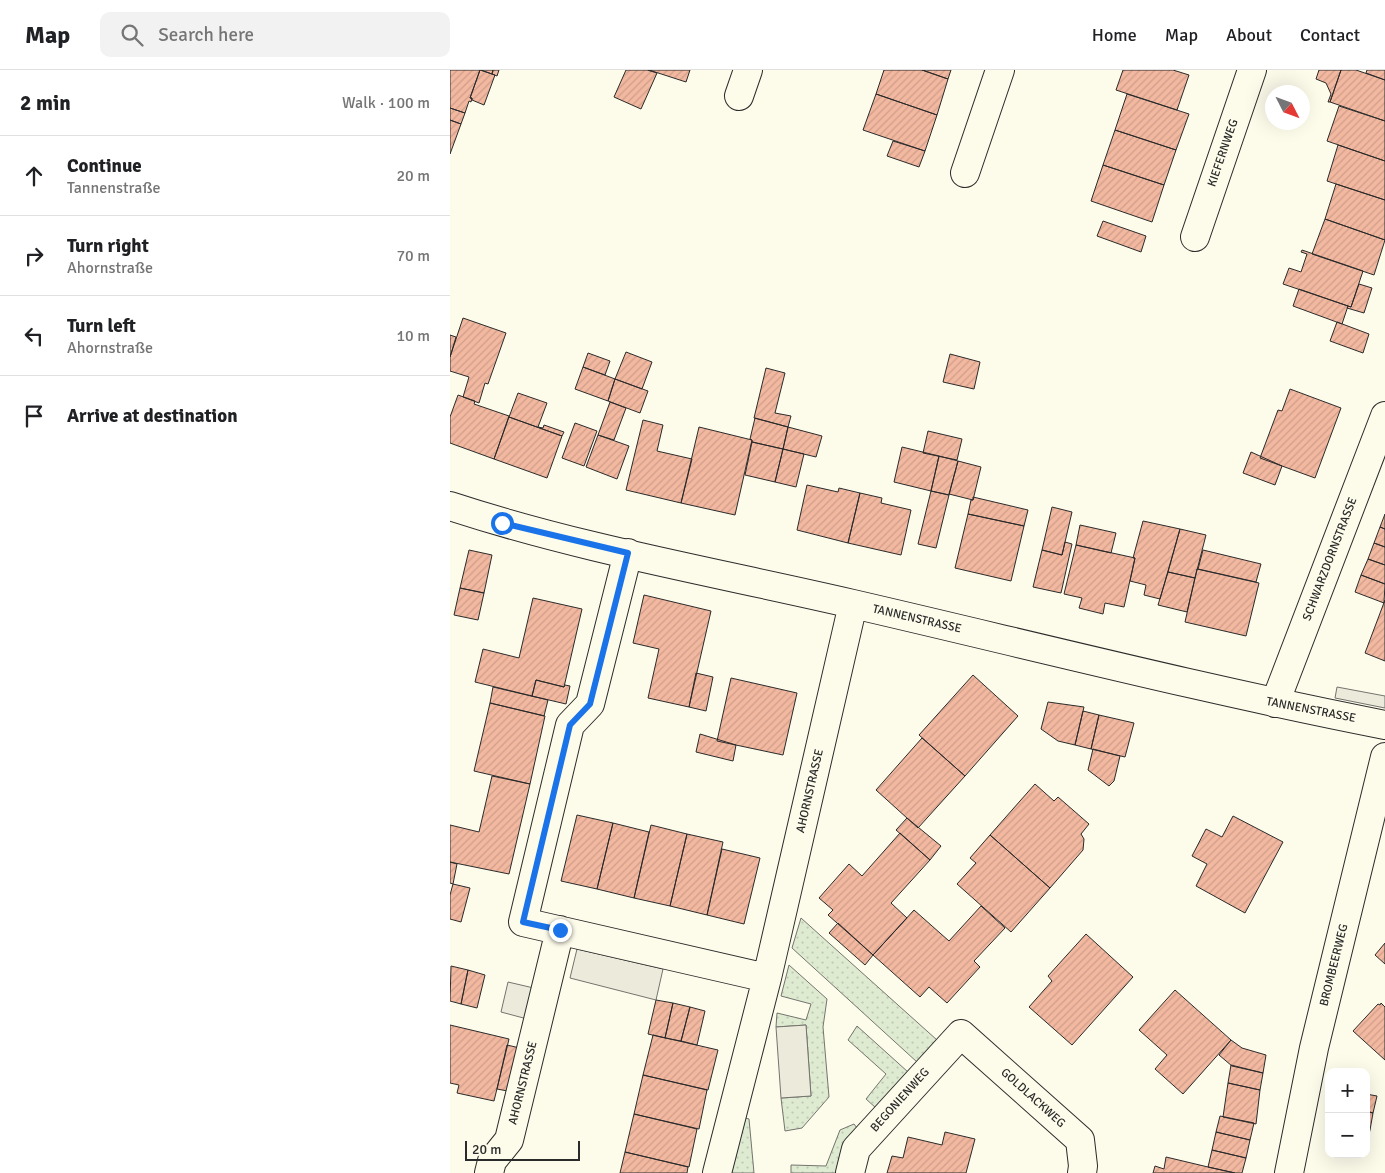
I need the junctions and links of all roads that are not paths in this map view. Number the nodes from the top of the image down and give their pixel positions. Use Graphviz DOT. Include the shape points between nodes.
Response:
graph roads {
  1 [pos="748,70"];
  2 [pos="1000,70"];
  3 [pos="1252,70"];
  4 [pos="739,96"];
  5 [pos="965,173"];
  6 [pos="1195,237"];
  7 [pos="1385,416"];
  8 [pos="450,506"];
  9 [pos="628,553"];
  10 [pos="853,604"];
  11 [pos="1275,703"];
  12 [pos="1385,725"];
  13 [pos="1385,758"];
  14 [pos="560,930"];
  15 [pos="767,978"];
  16 [pos="961,1034"];
  17 [pos="489,1173"];
  18 [pos="718,1173"];
  19 [pos="850,1173"];
  20 [pos="1082,1173"];
  21 [pos="1289,1173"];
  1 -- 4 [label="street"];
  2 -- 5 [label="street"];
  3 -- 6 [label="street, KIEFERNWEG"];
  7 -- 11 [label="street, SCHWARZDORNSTRASSE"];
  8 -- 9 [label="street, TANNENSTRASSE" via="502,523"];
  9 -- 10 [label="street, TANNENSTRASSE"];
  9 -- 14 [label="street" via="590,704 570,725 523,922"];
  10 -- 11 [label="street, TANNENSTRASSE"];
  10 -- 15 [label="street, AHORNSTRASSE"];
  11 -- 12 [label="street, TANNENSTRASSE"];
  13 -- 21 [label="street, BROMBEERWEG" via="1314,1048"];
  14 -- 15 [label="street"];
  14 -- 17 [label="street, AHORNSTRASSE" via="509,1140 492,1161"];
  15 -- 18 [label="street, AHORNSTRASSE"];
  16 -- 19 [label="street, BEGONIENWEG" via="856,1149"];
  16 -- 20 [label="street, GOLDLACKWEG" via="1080,1140"];
}
